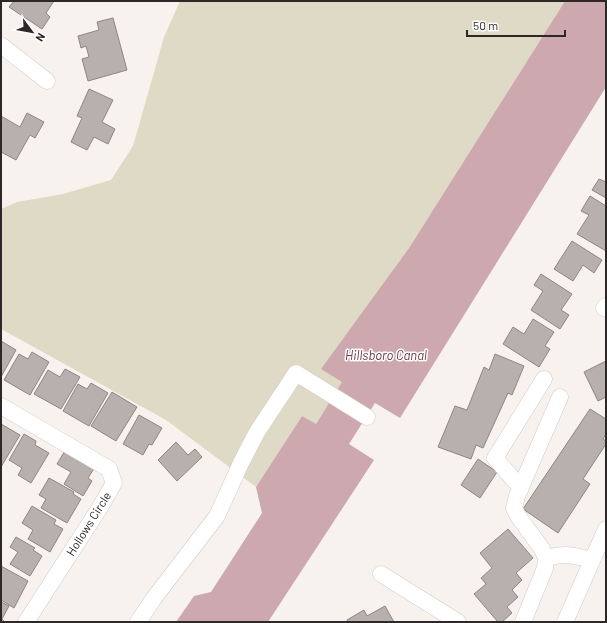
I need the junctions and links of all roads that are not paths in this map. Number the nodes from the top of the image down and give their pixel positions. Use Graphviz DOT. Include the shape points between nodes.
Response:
graph roads {
  1 [pos="1,45"];
  2 [pos="47,81"];
  3 [pos="544,379"];
  4 [pos="560,397"];
  5 [pos="1,406"];
  6 [pos="367,417"];
  7 [pos="521,488"];
  8 [pos="606,529"];
  9 [pos="546,558"];
  10 [pos="592,560"];
  11 [pos="381,574"];
  12 [pos="26,622"];
  13 [pos="138,622"];
  14 [pos="458,622"];
  15 [pos="523,622"];
  16 [pos="565,622"];
  1 -- 2 [label="street"];
  3 -- 7 [label="street" via="495,458"];
  4 -- 7 [label="street"];
  5 -- 12 [label="street, Hollows Circle" via="109,468 114,483"];
  6 -- 13 [label="street" via="296,372 257,432 217,516"];
  7 -- 9 [label="street" via="514,508"];
  8 -- 10 [label="street"];
  9 -- 10 [label="street" via="570,555"];
  9 -- 15 [label="street" via="545,568"];
  10 -- 16 [label="street"];
  11 -- 14 [label="street"];
}
